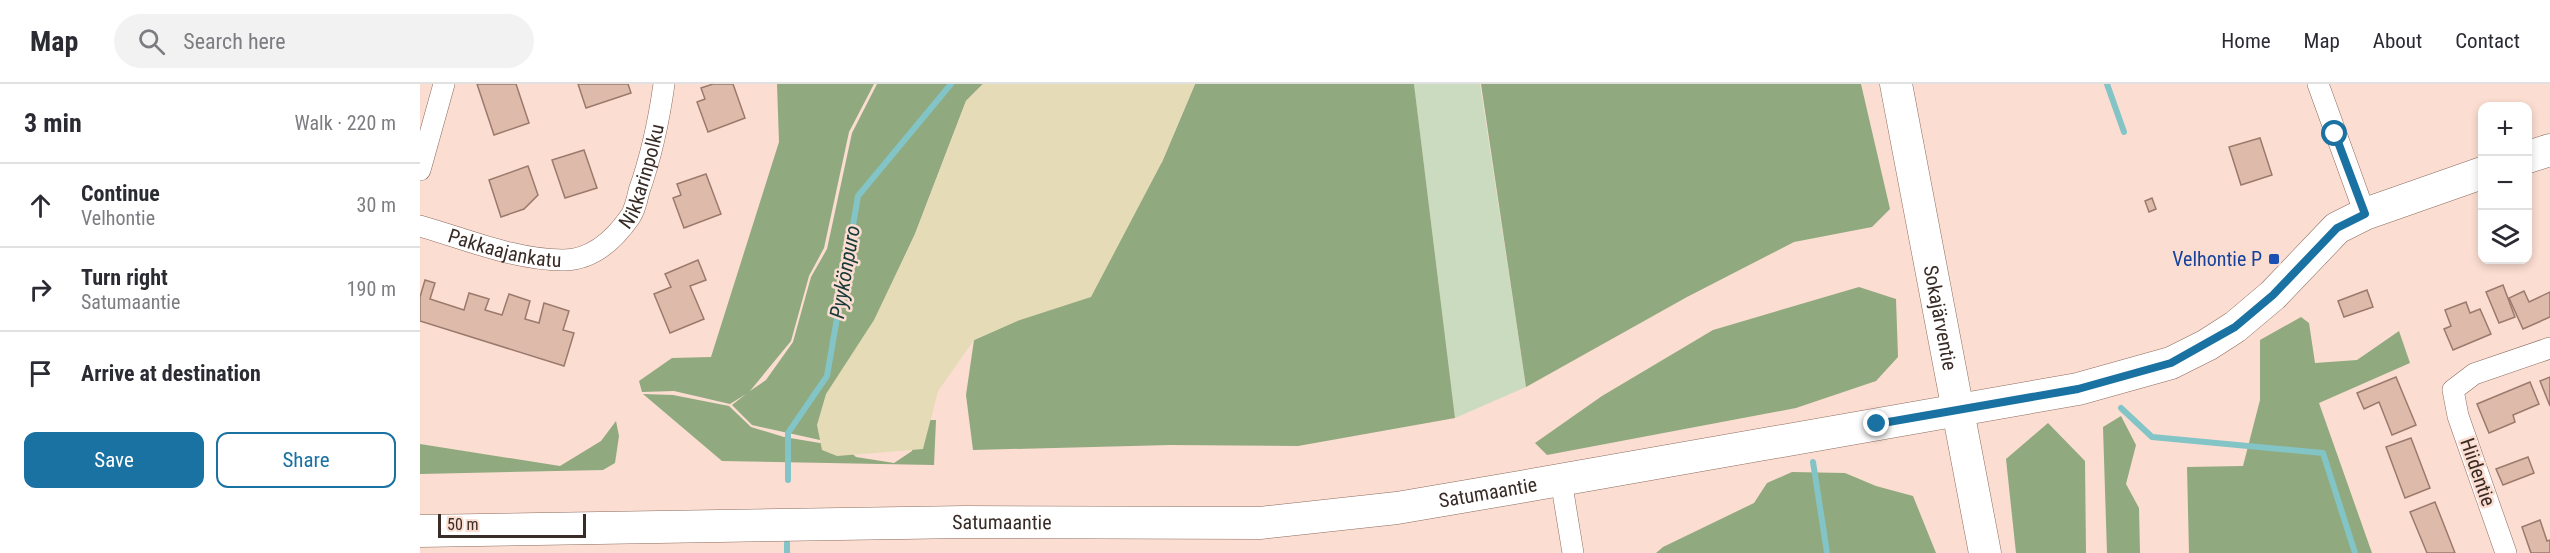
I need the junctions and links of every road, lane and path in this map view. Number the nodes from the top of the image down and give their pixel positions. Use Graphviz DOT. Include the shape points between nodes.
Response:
graph roads {
  1 [pos="444,84"];
  2 [pos="664,84"];
  3 [pos="1896,84"];
  4 [pos="2318,84"];
  5 [pos="2550,150"];
  6 [pos="2531,156"];
  7 [pos="420,170"];
  8 [pos="2478,174"];
  9 [pos="2365,214"];
  10 [pos="420,226"];
  11 [pos="593,254"];
  12 [pos="2550,348"];
  13 [pos="1959,411"];
  14 [pos="1561,480"];
  15 [pos="420,531"];
  16 [pos="1573,553"];
  17 [pos="1985,553"];
  18 [pos="2506,553"];
  1 -- 7 [label="street"];
  2 -- 11 [label="street, Nikkarinpolku" via="660,113 631,215"];
  3 -- 13 [label="street, Sokajärventie"];
  4 -- 9 [label="street"];
  5 -- 6 [label="street"];
  8 -- 9 [label="street, Satumaantie"];
  9 -- 13 [label="street, Satumaantie" via="2337,228 2273,295 2235,327 2171,363 2078,389"];
  10 -- 11 [label="street, Pakkaajankatu" via="538,258 565,260"];
  12 -- 18 [label="street, Hiidentie" via="2474,374 2453,390 2458,416"];
  13 -- 14 [label="street, Satumaantie"];
  13 -- 17 [label="street, Sokajärventie"];
  14 -- 15 [label="street, Satumaantie" via="1397,508 1260,523 965,522"];
  14 -- 16 [label="street"];
}
